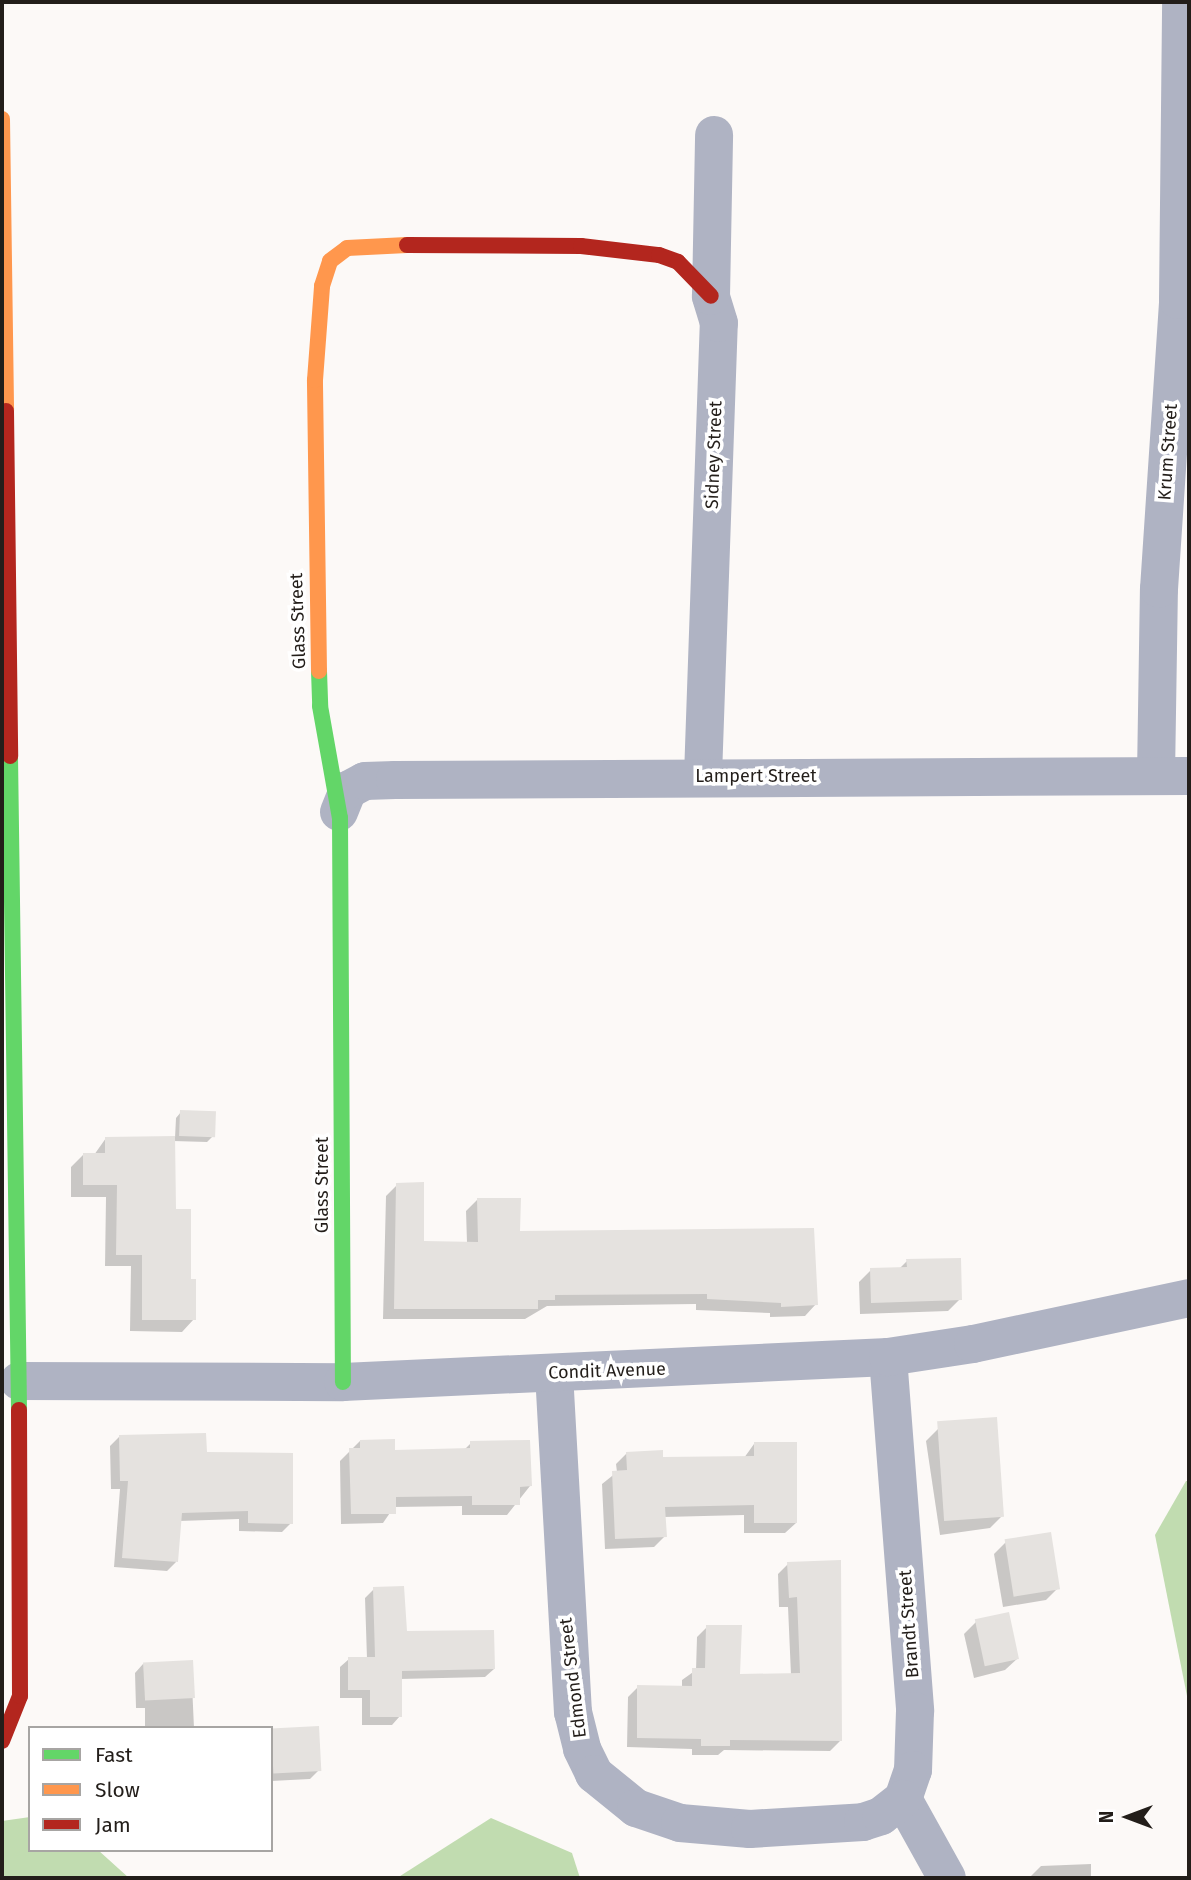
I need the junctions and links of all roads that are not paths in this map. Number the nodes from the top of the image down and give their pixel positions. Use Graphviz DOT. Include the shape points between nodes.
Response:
graph roads {
  1 [pos="1181,2"];
  2 [pos="2,119"];
  3 [pos="714,135"];
  4 [pos="711,296"];
  5 [pos="703,776"];
  6 [pos="1172,776"];
  7 [pos="339,812"];
  8 [pos="1189,1298"];
  9 [pos="888,1357"];
  10 [pos="554,1373"];
  11 [pos="19,1381"];
  12 [pos="343,1381"];
  13 [pos="2,1741"];
  14 [pos="903,1799"];
  15 [pos="947,1878"];
  1 -- 6 [label="street, Krum Street" via="1178,300 1159,589"];
  2 -- 11 [label="street"];
  3 -- 4 [label="street, Sidney Street"];
  4 -- 5 [label="street, Sidney Street" via="719,324"];
  4 -- 7 [label="street, Glass Street" via="678,262 659,255 581,246 363,245 347,248 330,261 322,286 315,380 315,537 320,706"];
  5 -- 6 [label="street, Lampert Street"];
  5 -- 7 [label="street, Lampert Street" via="365,781 348,790"];
  7 -- 12 [label="street, Glass Street"];
  8 -- 9 [label="street, Condit Avenue"];
  9 -- 10 [label="street, Condit Avenue"];
  9 -- 14 [label="street, Brandt Street" via="915,1711 913,1770"];
  10 -- 12 [label="street, Condit Avenue"];
  10 -- 14 [label="street, Edmond Street" via="573,1712 594,1774 636,1808 680,1823 750,1829 863,1822 881,1816"];
  11 -- 12 [label="street, Condit Avenue"];
  11 -- 13 [label="street" via="20,1696"];
  14 -- 15 [label="street"];
}
